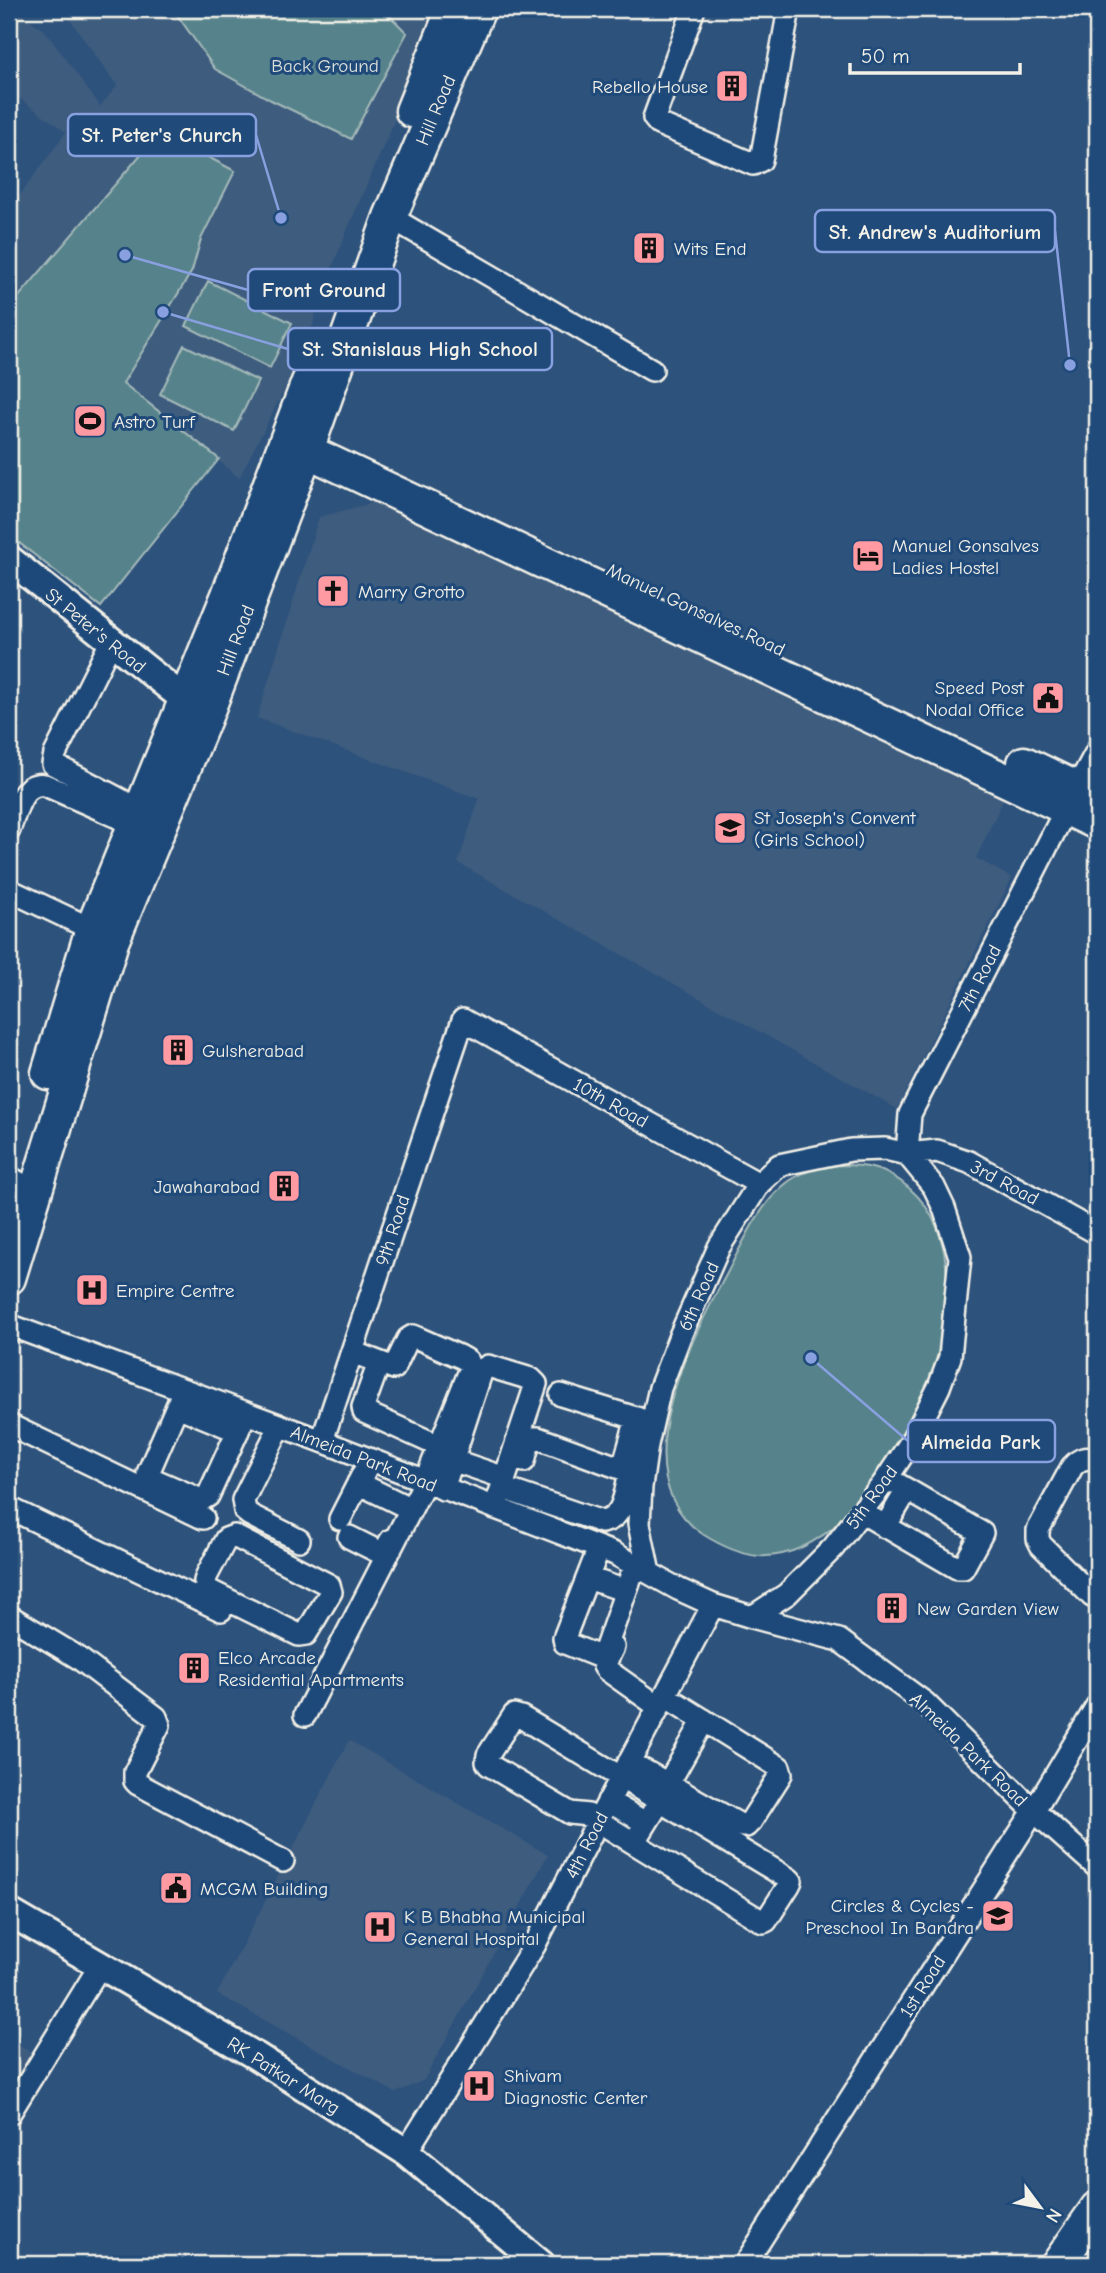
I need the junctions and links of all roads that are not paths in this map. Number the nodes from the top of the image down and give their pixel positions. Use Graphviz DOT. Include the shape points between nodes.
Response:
graph roads {
  1 [pos="453,9"];
  2 [pos="479,9"];
  3 [pos="694,9"];
  4 [pos="789,9"];
  5 [pos="390,217"];
  6 [pos="652,370"];
  7 [pos="300,436"];
  8 [pos="9,559"];
  9 [pos="111,642"];
  10 [pos="195,708"];
  11 [pos="1097,751"];
  12 [pos="1081,798"];
  13 [pos="137,817"];
  14 [pos="1097,823"];
  15 [pos="9,830"];
  16 [pos="9,890"];
  17 [pos="102,934"];
  18 [pos="463,1020"];
  19 [pos="908,1154"];
  20 [pos="759,1184"];
  21 [pos="17,1188"];
  22 [pos="1097,1233"];
  23 [pos="9,1278"];
  24 [pos="9,1325"];
  25 [pos="352,1352"];
  26 [pos="379,1363"];
  27 [pos="561,1395"];
  28 [pos="181,1398"];
  29 [pos="645,1421"];
  30 [pos="242,1422"];
  31 [pos="9,1426"];
  32 [pos="280,1426"];
  33 [pos="322,1441"];
  34 [pos="559,1441"];
  35 [pos="446,1453"];
  36 [pos="370,1460"];
  37 [pos="1097,1460"];
  38 [pos="635,1469"];
  39 [pos="887,1478"];
  40 [pos="358,1483"];
  41 [pos="434,1485"];
  42 [pos="907,1490"];
  43 [pos="505,1498"];
  44 [pos="9,1508"];
  45 [pos="410,1508"];
  46 [pos="861,1513"];
  47 [pos="203,1517"];
  48 [pos="885,1527"];
  49 [pos="299,1540"];
  50 [pos="599,1548"];
  51 [pos="642,1569"];
  52 [pos="587,1578"];
  53 [pos="626,1591"];
  54 [pos="1097,1595"];
  55 [pos="327,1600"];
  56 [pos="713,1605"];
  57 [pos="356,1615"];
  58 [pos="9,1616"];
  59 [pos="752,1617"];
  60 [pos="258,1628"];
  61 [pos="662,1701"];
  62 [pos="1097,1706"];
  63 [pos="305,1715"];
  64 [pos="704,1720"];
  65 [pos="620,1770"];
  66 [pos="664,1792"];
  67 [pos="608,1801"];
  68 [pos="1034,1811"];
  69 [pos="592,1818"];
  70 [pos="646,1823"];
  71 [pos="634,1843"];
  72 [pos="283,1861"];
  73 [pos="1097,1867"];
  74 [pos="9,1912"];
  75 [pos="101,1964"];
  76 [pos="9,2114"];
  77 [pos="406,2152"];
  78 [pos="1097,2208"];
  79 [pos="1097,2246"];
  80 [pos="541,2264"];
  81 [pos="745,2264"];
  82 [pos="1058,2264"];
  83 [pos="1084,2264"];
  1 -- 7 [label="main road, Hill Road" via="364,228"];
  2 -- 5 [label="main road, Hill Road"];
  3 -- 4 [label="street" via="654,118 753,164 761,160"];
  5 -- 6 [label="street"];
  5 -- 7 [label="main road, Hill Road"];
  7 -- 10 [label="main road, Hill Road"];
  7 -- 12 [label="main road, Manuel Gonsalves Road"];
  8 -- 9 [label="street, St Peter's Road"];
  9 -- 10 [label="street, St Peter's Road"];
  9 -- 13 [label="street" via="53,764"];
  10 -- 13 [label="main road, Hill Road"];
  10 -- 17 [label="main road, Hill Road"];
  11 -- 12 [label="street, 7th Road"];
  12 -- 14 [label="main road, Manuel Gonsalves Road"];
  12 -- 19 [label="street, 7th Road" via="921,1090 910,1114"];
  13 -- 15 [label="street" via="36,784 24,794"];
  13 -- 17 [label="main road, Hill Road"];
  16 -- 17 [label="street"];
  17 -- 21 [label="main road, Hill Road"];
  18 -- 20 [label="street, 10th Road"];
  18 -- 25 [label="street, 9th Road"];
  19 -- 20 [label="street, 6th Road" via="851,1150 805,1158 779,1165"];
  19 -- 22 [label="street, 3rd Road" via="937,1151 969,1162"];
  19 -- 39 [label="street, 5th Road" via="934,1186 960,1257 950,1357 911,1441"];
  20 -- 29 [label="street, 6th Road" via="719,1247"];
  21 -- 23 [label="main road, Hill Road"];
  24 -- 28 [label="street, Almeida Park Road"];
  25 -- 26 [label="street"];
  25 -- 33 [label="street, 9th Road"];
  26 -- 35 [label="street" via="364,1412"];
  26 -- 35 [label="street" via="394,1368 413,1336 471,1365"];
  27 -- 29 [label="street"];
  28 -- 30 [label="street, Almeida Park Road"];
  28 -- 30 [label="street" via="148,1473 150,1478 201,1500 208,1496"];
  29 -- 38 [label="street, 6th Road"];
  30 -- 32 [label="street, Almeida Park Road"];
  31 -- 47 [label="street"];
  32 -- 33 [label="street, Almeida Park Road"];
  32 -- 49 [label="street" via="243,1506 250,1515"];
  33 -- 36 [label="street, Almeida Park Road"];
  34 -- 38 [label="street"];
  35 -- 41 [label="street"];
  35 -- 43 [label="street"];
  35 -- 43 [label="street" via="482,1370 488,1366 531,1379 536,1384"];
  36 -- 40 [label="street"];
  36 -- 41 [label="street, Almeida Park Road"];
  37 -- 54 [label="street" via="1079,1459 1072,1467 1038,1530 1038,1539 1048,1553 1092,1596"];
  38 -- 43 [label="street" via="621,1510 607,1521"];
  38 -- 43 [label="street" via="534,1438"];
  38 -- 51 [label="street, 6th Road"];
  39 -- 42 [label="street"];
  39 -- 46 [label="street, 5th Road"];
  40 -- 45 [label="street"];
  40 -- 45 [label="street" via="344,1528 383,1554"];
  41 -- 43 [label="street, Almeida Park Road"];
  41 -- 45 [label="street"];
  42 -- 48 [label="street"];
  42 -- 48 [label="street" via="982,1533 962,1568"];
  43 -- 50 [label="street, Almeida Park Road"];
  44 -- 60 [label="street"];
  45 -- 57 [label="street"];
  46 -- 48 [label="street"];
  46 -- 59 [label="street, 5th Road" via="787,1594"];
  50 -- 51 [label="street, Almeida Park Road"];
  50 -- 52 [label="street"];
  51 -- 53 [label="street"];
  51 -- 56 [label="street, Almeida Park Road"];
  51 -- 61 [label="street" via="604,1665"];
  52 -- 53 [label="street"];
  52 -- 53 [label="street" via="564,1641 600,1657"];
  55 -- 55 [label="street" via="329,1585 234,1536 226,1539 205,1581 215,1595 299,1635 306,1634"];
  55 -- 57 [label="street"];
  56 -- 59 [label="street"];
  56 -- 61 [label="street, 4th Road"];
  57 -- 63 [label="street"];
  58 -- 72 [label="street" via="77,1657 156,1717 159,1725 135,1773 138,1784"];
  59 -- 68 [label="street, Almeida Park Road" via="839,1640 925,1703"];
  61 -- 64 [label="street"];
  61 -- 65 [label="street, 4th Road"];
  62 -- 68 [label="street, 1st Road"];
  64 -- 66 [label="street"];
  64 -- 66 [label="street" via="779,1767 781,1774 746,1826"];
  65 -- 66 [label="street"];
  65 -- 67 [label="street, 4th Road"];
  65 -- 69 [label="street"];
  65 -- 69 [label="street" via="517,1715 488,1755 489,1765 570,1813"];
  66 -- 70 [label="street"];
  66 -- 71 [label="street" via="789,1879 789,1885 763,1922"];
  67 -- 69 [label="street, 4th Road"];
  67 -- 70 [label="street"];
  68 -- 73 [label="street, Almeida Park Road"];
  68 -- 81 [label="street, 1st Road"];
  69 -- 71 [label="street"];
  69 -- 77 [label="street, 4th Road" via="534,1946"];
  70 -- 71 [label="street"];
  74 -- 75 [label="street, RK Patkar Marg"];
  75 -- 76 [label="street"];
  75 -- 77 [label="street, RK Patkar Marg"];
  77 -- 80 [label="street, RK Patkar Marg"];
  78 -- 82 [label="main road"];
  79 -- 83 [label="main road"];
}
